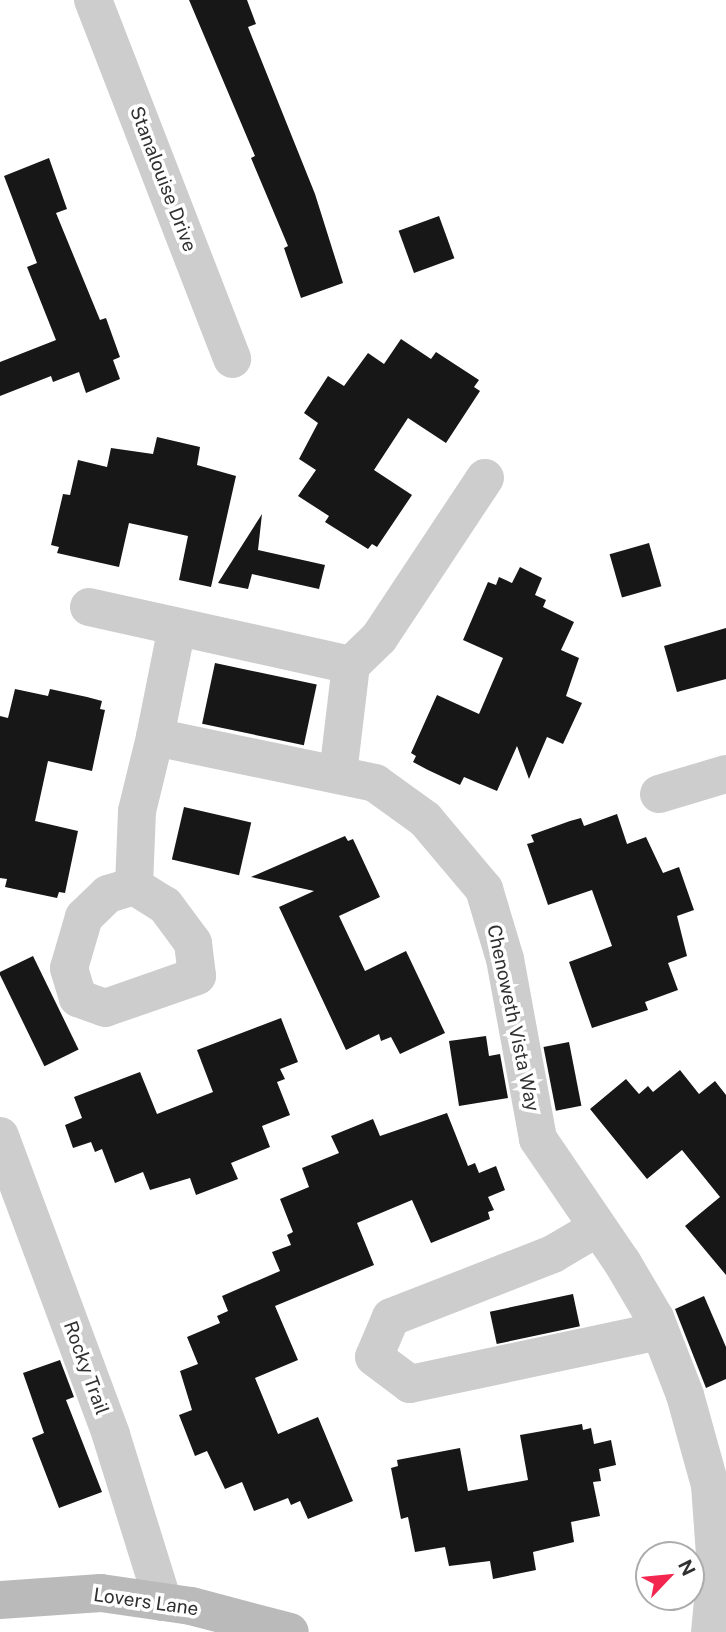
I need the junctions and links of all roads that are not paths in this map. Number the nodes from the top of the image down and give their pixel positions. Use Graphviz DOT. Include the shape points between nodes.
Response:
graph roads {
  1 [pos="93,0"];
  2 [pos="232,359"];
  3 [pos="485,478"];
  4 [pos="89,607"];
  5 [pos="177,626"];
  6 [pos="351,665"];
  7 [pos="155,737"];
  8 [pos="338,774"];
  9 [pos="726,774"];
  10 [pos="659,794"];
  11 [pos="134,886"];
  12 [pos="0,1136"];
  13 [pos="597,1228"];
  14 [pos="659,1331"];
  15 [pos="0,1600"];
  16 [pos="163,1602"];
  17 [pos="290,1632"];
  18 [pos="710,1632"];
  1 -- 2 [label="street, Stanalouise Drive"];
  3 -- 6 [label="street" via="379,638"];
  4 -- 5 [label="street"];
  5 -- 6 [label="street"];
  5 -- 7 [label="street"];
  6 -- 8 [label="street"];
  7 -- 8 [label="street, Chenoweth Vista Way"];
  7 -- 11 [label="street" via="137,811"];
  8 -- 13 [label="street, Chenoweth Vista Way" via="375,783 425,819 484,889 505,958 538,1139"];
  9 -- 10 [label="street"];
  12 -- 16 [label="street, Rocky Trail" via="111,1435"];
  13 -- 14 [label="street, Chenoweth Vista Way" via="622,1262"];
  13 -- 14 [label="street" via="553,1254 391,1317 374,1357 410,1384"];
  14 -- 18 [label="street, Chenoweth Vista Way" via="685,1395 710,1485 716,1569"];
  15 -- 16 [label="main road, Lovers Lane" via="101,1593"];
  16 -- 17 [label="main road, Lovers Lane"];
}
